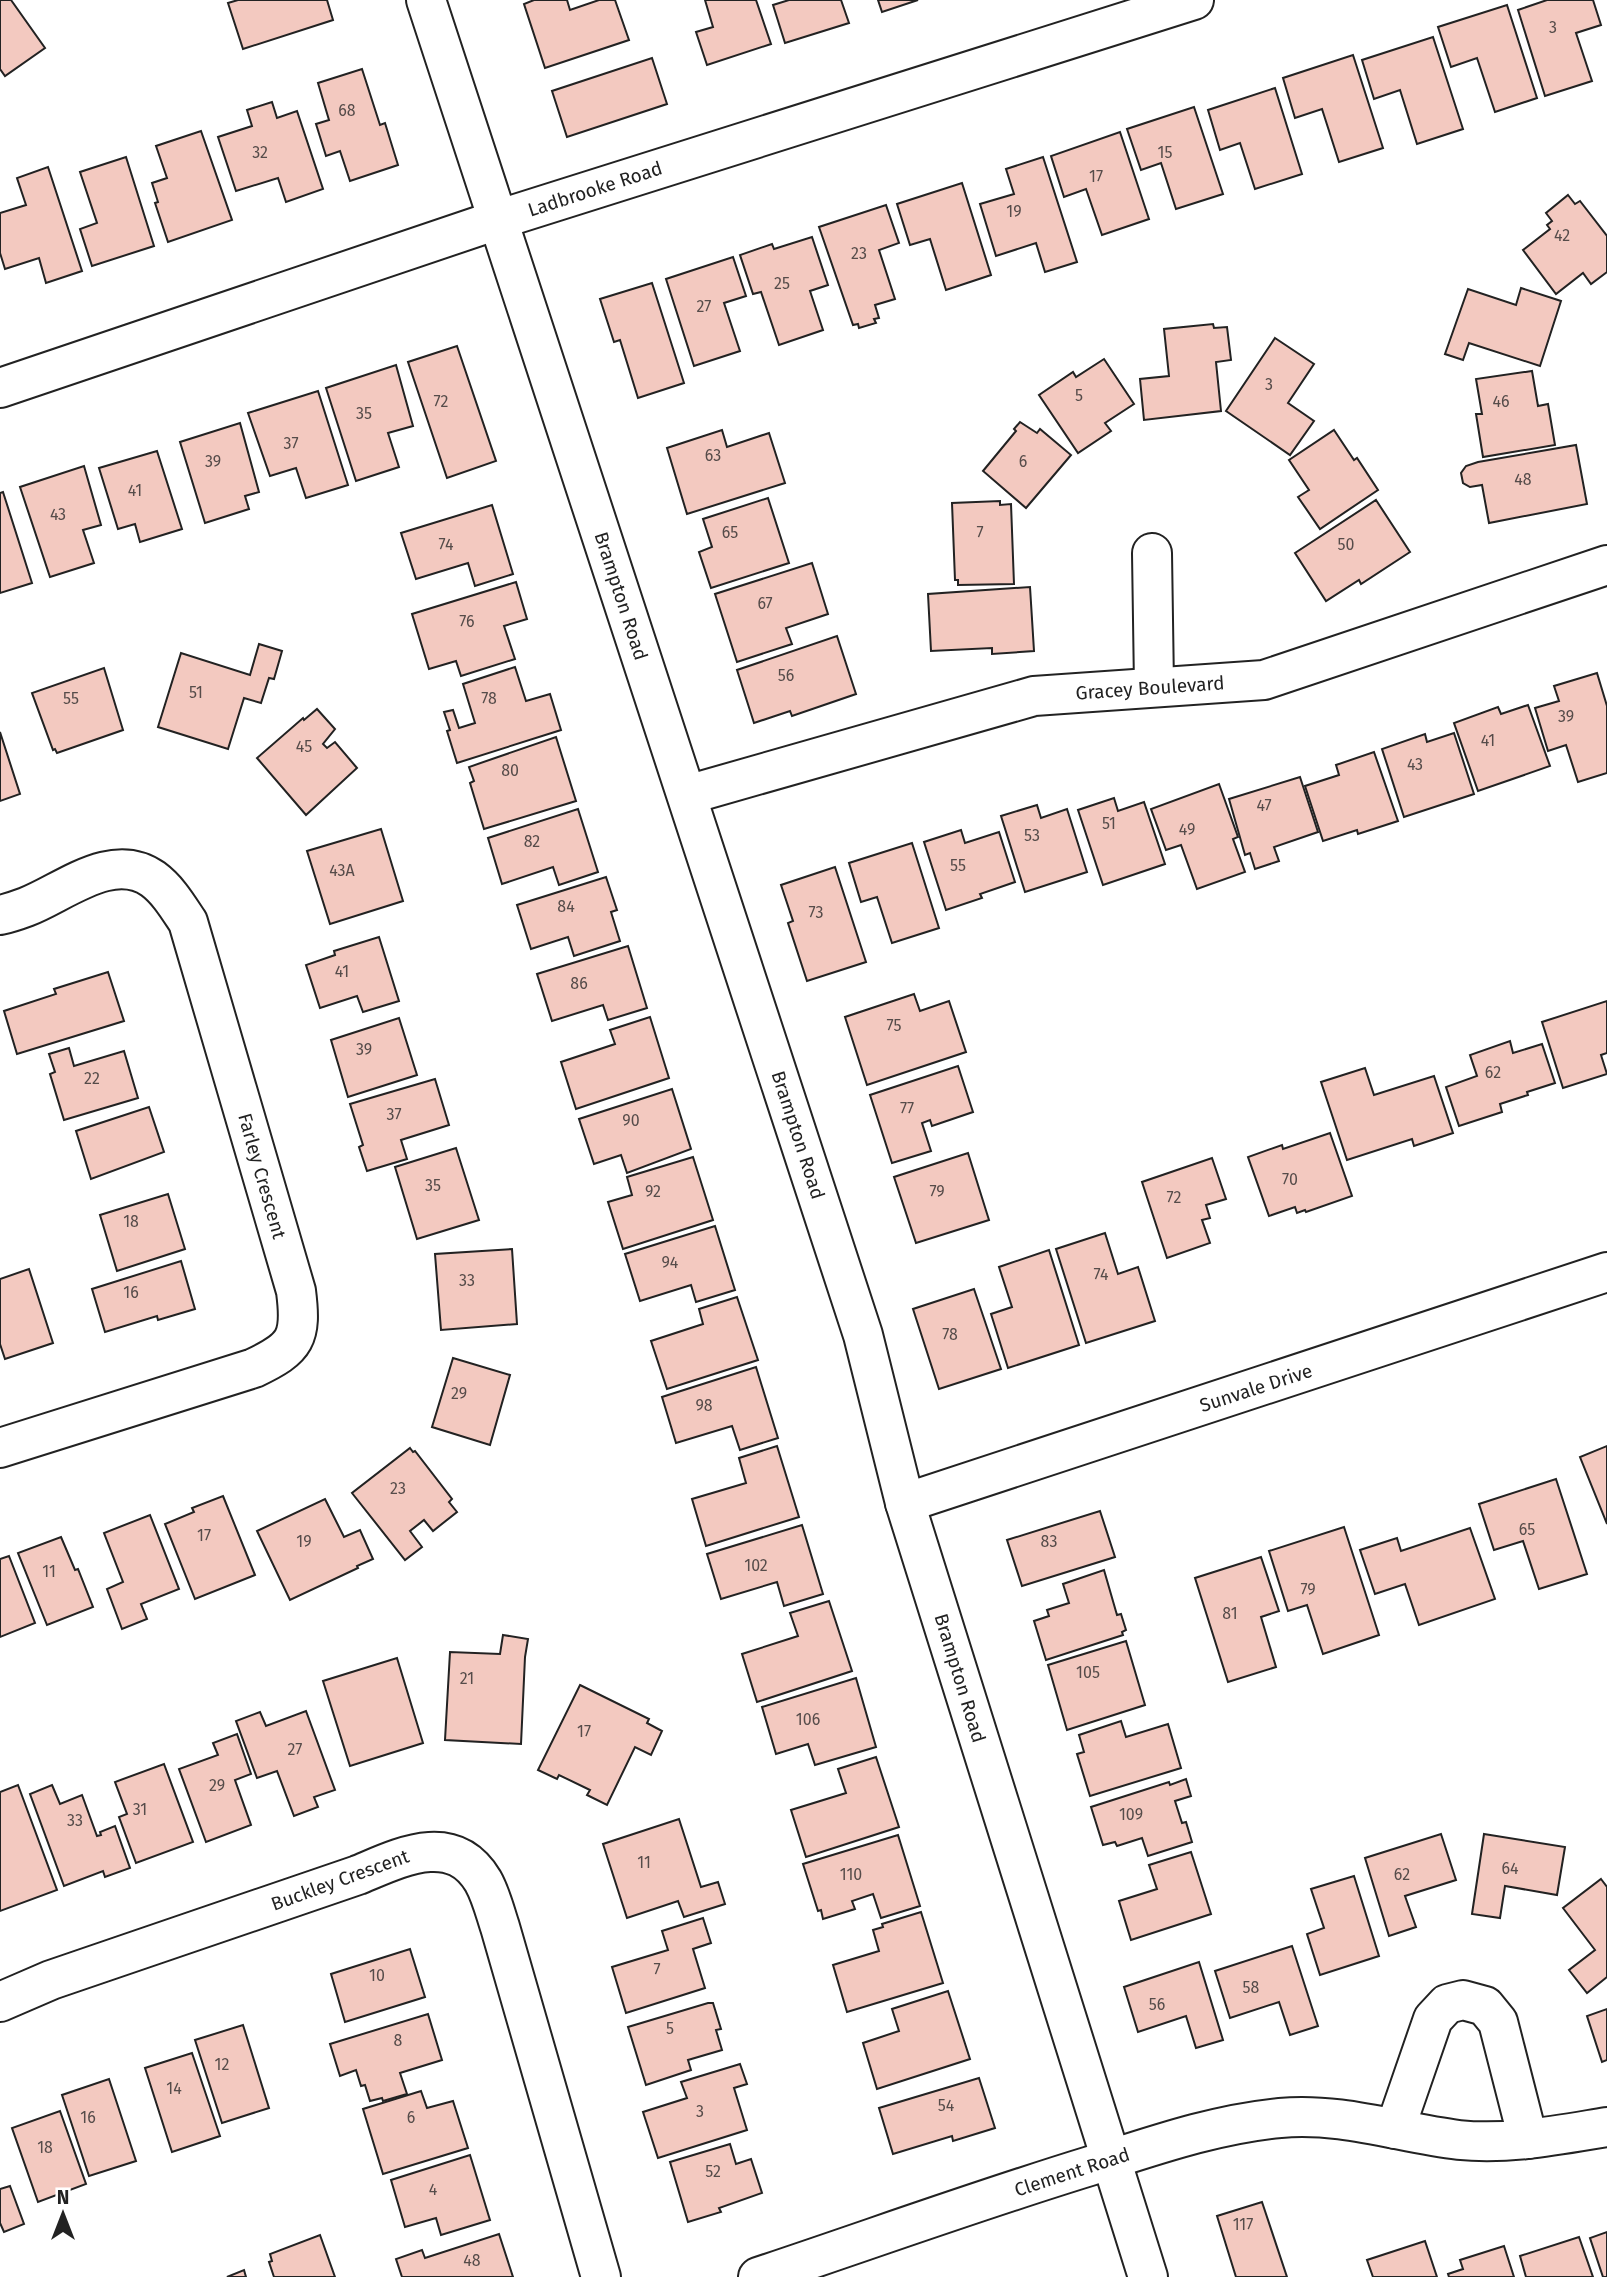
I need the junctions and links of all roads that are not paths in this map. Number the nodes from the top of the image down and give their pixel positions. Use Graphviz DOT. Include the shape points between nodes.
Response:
graph roads {
  1 [pos="426,0"];
  2 [pos="1194,0"];
  3 [pos="497,220"];
  4 [pos="0,388"];
  5 [pos="1152,553"];
  6 [pos="1607,565"];
  7 [pos="1154,686"];
  8 [pos="687,795"];
  9 [pos="0,915"];
  10 [pos="1607,1272"];
  11 [pos="0,1448"];
  12 [pos="905,1503"];
  13 [pos="0,2002"];
  14 [pos="1607,2127"];
  15 [pos="1395,2129"];
  16 [pos="1528,2139"];
  17 [pos="1110,2160"];
  18 [pos="601,2277"];
  19 [pos="758,2277"];
  20 [pos="1148,2277"];
  1 -- 3 [label="street, Brampton Road"];
  2 -- 3 [label="street, Ladbrooke Road"];
  3 -- 4 [label="street, Ladbrooke Road"];
  3 -- 8 [label="street, Brampton Road"];
  5 -- 7 [label="street"];
  6 -- 7 [label="street, Gracey Boulevard" via="1264,680"];
  7 -- 8 [label="street, Gracey Boulevard" via="1034,696"];
  8 -- 12 [label="street, Brampton Road" via="863,1335"];
  9 -- 11 [label="street, Farley Crescent" via="109,871 131,870 152,878 171,897 188,922 296,1291 299,1316 293,1341 282,1354 254,1368"];
  10 -- 12 [label="street, Sunvale Drive"];
  12 -- 17 [label="street, Brampton Road"];
  13 -- 18 [label="street, Buckley Crescent" via="404,1856 423,1851 453,1856 483,1880 500,1927"];
  14 -- 16 [label="street, Clement Road"];
  15 -- 16 [label="street, Clement Road" via="1484,2142"];
  15 -- 16 [label="street" via="1433,2019 1447,2004 1464,2000 1485,2006 1498,2022"];
  15 -- 17 [label="street, Clement Road" via="1339,2119 1283,2117 1227,2124"];
  17 -- 19 [label="street, Clement Road"];
  17 -- 20 [label="street, Brampton Road"];
}
